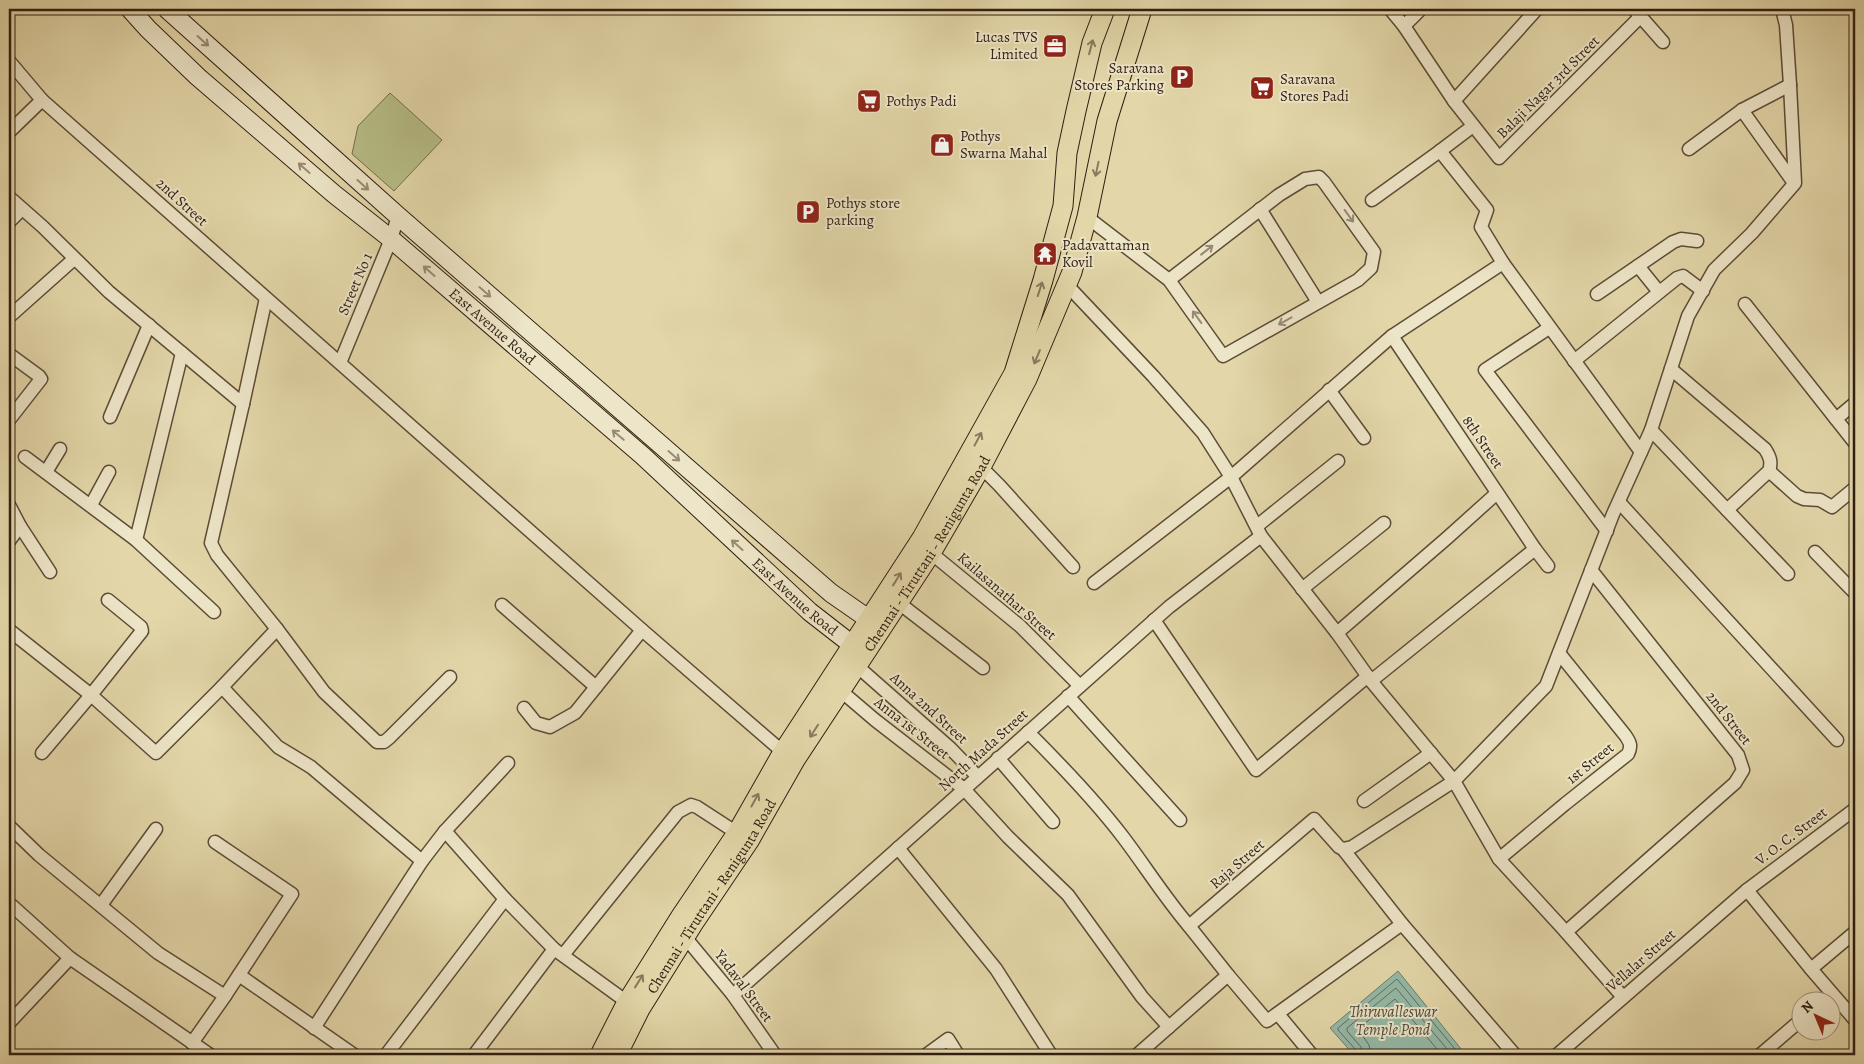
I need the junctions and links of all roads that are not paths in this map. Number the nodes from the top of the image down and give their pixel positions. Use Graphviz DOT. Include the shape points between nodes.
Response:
graph roads {
  1 [pos="130,9"];
  2 [pos="167,9"];
  3 [pos="1105,9"];
  4 [pos="1142,9"];
  5 [pos="1390,9"];
  6 [pos="1421,9"];
  7 [pos="1537,9"];
  8 [pos="1782,9"];
  9 [pos="1637,13"];
  10 [pos="1404,26"];
  11 [pos="1663,42"];
  12 [pos="9,61"];
  13 [pos="1790,85"];
  14 [pos="42,100"];
  15 [pos="1454,101"];
  16 [pos="1742,110"];
  17 [pos="1473,126"];
  18 [pos="9,132"];
  19 [pos="1689,148"];
  20 [pos="1440,151"];
  21 [pos="1794,183"];
  22 [pos="9,197"];
  23 [pos="1372,200"];
  24 [pos="22,209"];
  25 [pos="1260,209"];
  26 [pos="398,216"];
  27 [pos="1087,217"];
  28 [pos="9,222"];
  29 [pos="391,239"];
  30 [pos="1697,241"];
  31 [pos="74,259"];
  32 [pos="1503,263"];
  33 [pos="1638,266"];
  34 [pos="1169,280"];
  35 [pos="1067,285"];
  36 [pos="1702,291"];
  37 [pos="1659,292"];
  38 [pos="1597,294"];
  39 [pos="266,298"];
  40 [pos="1318,302"];
  41 [pos="1745,304"];
  42 [pos="9,317"];
  43 [pos="149,325"];
  44 [pos="1549,328"];
  45 [pos="1392,336"];
  46 [pos="182,353"];
  47 [pos="9,354"];
  48 [pos="1574,361"];
  49 [pos="340,363"];
  50 [pos="1671,369"];
  51 [pos="1329,390"];
  52 [pos="1855,403"];
  53 [pos="243,404"];
  54 [pos="110,417"];
  55 [pos="1836,419"];
  56 [pos="9,420"];
  57 [pos="1652,430"];
  58 [pos="1364,438"];
  59 [pos="1855,443"];
  60 [pos="60,450"];
  61 [pos="1641,452"];
  62 [pos="25,457"];
  63 [pos="1338,461"];
  64 [pos="981,467"];
  65 [pos="1769,471"];
  66 [pos="46,472"];
  67 [pos="109,472"];
  68 [pos="1231,477"];
  69 [pos="1855,488"];
  70 [pos="1497,493"];
  71 [pos="1619,502"];
  72 [pos="9,505"];
  73 [pos="91,505"];
  74 [pos="1727,510"];
  75 [pos="1384,523"];
  76 [pos="20,526"];
  77 [pos="1259,531"];
  78 [pos="1607,531"];
  79 [pos="136,540"];
  80 [pos="9,541"];
  81 [pos="1535,549"];
  82 [pos="1815,552"];
  83 [pos="931,553"];
  84 [pos="1548,566"];
  85 [pos="1073,567"];
  86 [pos="1591,570"];
  87 [pos="50,572"];
  88 [pos="1788,574"];
  89 [pos="1094,584"];
  90 [pos="1302,589"];
  91 [pos="1855,593"];
  92 [pos="108,600"];
  93 [pos="899,603"];
  94 [pos="502,605"];
  95 [pos="214,612"];
  96 [pos="1154,620"];
  97 [pos="875,624"];
  98 [pos="277,629"];
  99 [pos="9,630"];
  100 [pos="642,630"];
  101 [pos="1336,633"];
  102 [pos="1559,653"];
  103 [pos="858,656"];
  104 [pos="983,668"];
  105 [pos="450,677"];
  106 [pos="1370,678"];
  107 [pos="1080,686"];
  108 [pos="222,687"];
  109 [pos="596,687"];
  110 [pos="841,691"];
  111 [pos="90,696"];
  112 [pos="1068,696"];
  113 [pos="524,708"];
  114 [pos="1028,732"];
  115 [pos="1837,740"];
  116 [pos="783,752"];
  117 [pos="42,753"];
  118 [pos="1431,754"];
  119 [pos="998,758"];
  120 [pos="508,763"];
  121 [pos="977,776"];
  122 [pos="1454,781"];
  123 [pos="964,789"];
  124 [pos="1364,801"];
  125 [pos="1855,809"];
  126 [pos="1180,820"];
  127 [pos="1053,822"];
  128 [pos="9,826"];
  129 [pos="156,829"];
  130 [pos="445,831"];
  131 [pos="737,833"];
  132 [pos="215,842"];
  133 [pos="898,848"];
  134 [pos="1344,849"];
  135 [pos="1499,860"];
  136 [pos="422,861"];
  137 [pos="1747,890"];
  138 [pos="505,899"];
  139 [pos="9,903"];
  140 [pos="100,905"];
  141 [pos="1402,924"];
  142 [pos="1189,926"];
  143 [pos="1566,932"];
  144 [pos="1855,932"];
  145 [pos="679,933"];
  146 [pos="558,952"];
  147 [pos="70,958"];
  148 [pos="1811,969"];
  149 [pos="239,975"];
  150 [pos="1228,975"];
  151 [pos="1831,992"];
  152 [pos="734,995"];
  153 [pos="225,996"];
  154 [pos="1623,997"];
  155 [pos="626,1002"];
  156 [pos="1842,1005"];
  157 [pos="1278,1014"];
  158 [pos="1855,1020"];
  159 [pos="9,1023"];
  160 [pos="1169,1027"];
  161 [pos="314,1028"];
  162 [pos="1792,1028"];
  163 [pos="192,1043"];
  164 [pos="210,1055"];
  165 [pos="354,1055"];
  166 [pos="386,1055"];
  167 [pos="474,1055"];
  168 [pos="600,1055"];
  169 [pos="617,1055"];
  170 [pos="775,1055"];
  171 [pos="926,1055"];
  172 [pos="958,1055"];
  173 [pos="1051,1055"];
  174 [pos="1137,1055"];
  175 [pos="1312,1055"];
  176 [pos="1515,1055"];
  177 [pos="1557,1055"];
  178 [pos="1760,1055"];
  29 -- 1 [label="main road, East Avenue Road, one-way" via="198,76"];
  2 -- 26 [label="main road, East Avenue Road, one-way"];
  97 -- 3 [label="main road, Chennai - Tiruttani - Renigunta Road, one-way" via="1014,372 1063,206 1076,111 1092,43"];
  4 -- 27 [label="main road, Chennai - Tiruttani - Renigunta Road, one-way" via="1107,122"];
  5 -- 10 [label="street"];
  6 -- 10 [label="street"];
  7 -- 15 [label="street"];
  8 -- 13 [label="street"];
  9 -- 11 [label="street"];
  9 -- 17 [label="street, Balaji Nagar 3rd Street" via="1500,158"];
  10 -- 15 [label="street"];
  12 -- 14 [label="street, 2nd Street"];
  13 -- 16 [label="street"];
  13 -- 21 [label="street"];
  14 -- 18 [label="street"];
  14 -- 39 [label="street, 2nd Street"];
  15 -- 17 [label="street"];
  16 -- 19 [label="street"];
  16 -- 21 [label="street"];
  17 -- 20 [label="street"];
  20 -- 23 [label="street"];
  20 -- 32 [label="street" via="1487,210 1480,228"];
  21 -- 36 [label="street" via="1752,233 1714,270"];
  22 -- 24 [label="street"];
  24 -- 28 [label="street"];
  24 -- 31 [label="street"];
  34 -- 25 [label="street, one-way"];
  25 -- 40 [label="street"];
  25 -- 40 [label="street, one-way" via="1305,179 1319,177 1374,252 1371,268 1358,280"];
  26 -- 29 [label="street, Street No 1"];
  26 -- 97 [label="main road, East Avenue Road, one-way" via="831,593"];
  27 -- 34 [label="street"];
  27 -- 35 [label="main road, Chennai - Tiruttani - Renigunta Road"];
  29 -- 49 [label="street, Street No 1"];
  103 -- 29 [label="main road, East Avenue Road, one-way" via="643,456"];
  30 -- 33 [label="street" via="1682,238"];
  31 -- 42 [label="street"];
  31 -- 43 [label="street"];
  32 -- 44 [label="street"];
  32 -- 45 [label="street"];
  33 -- 37 [label="street"];
  33 -- 38 [label="street"];
  40 -- 34 [label="street, one-way" via="1224,356"];
  35 -- 64 [label="main road, Chennai - Tiruttani - Renigunta Road, one-way" via="1027,379"];
  35 -- 68 [label="street" via="1203,433"];
  36 -- 37 [label="street" via="1683,276"];
  36 -- 50 [label="street" via="1688,316"];
  37 -- 48 [label="street"];
  39 -- 49 [label="street, 2nd Street"];
  39 -- 53 [label="street"];
  41 -- 55 [label="street"];
  43 -- 46 [label="street"];
  43 -- 54 [label="street"];
  44 -- 48 [label="street"];
  44 -- 78 [label="street" via="1485,370"];
  45 -- 51 [label="street"];
  45 -- 70 [label="street, 8th Street"];
  46 -- 53 [label="street"];
  46 -- 79 [label="street"];
  47 -- 56 [label="street" via="41,379"];
  48 -- 61 [label="street"];
  49 -- 100 [label="street, 2nd Street"];
  50 -- 57 [label="street"];
  50 -- 65 [label="street" via="1765,449 1771,460"];
  51 -- 58 [label="street"];
  51 -- 68 [label="street"];
  52 -- 55 [label="street"];
  53 -- 98 [label="street" via="211,543 217,555"];
  55 -- 59 [label="street"];
  57 -- 61 [label="street"];
  57 -- 74 [label="street"];
  60 -- 66 [label="street"];
  61 -- 71 [label="street"];
  62 -- 66 [label="street"];
  63 -- 77 [label="street, North Mada Street"];
  64 -- 83 [label="main road, Chennai - Tiruttani - Renigunta Road"];
  64 -- 85 [label="street"];
  65 -- 69 [label="street" via="1797,496 1820,500 1832,507"];
  65 -- 74 [label="street"];
  66 -- 73 [label="street"];
  67 -- 73 [label="street"];
  68 -- 77 [label="street"];
  68 -- 89 [label="street"];
  70 -- 81 [label="street, 8th Street"];
  70 -- 101 [label="street"];
  71 -- 78 [label="street"];
  71 -- 115 [label="street"];
  72 -- 76 [label="street"];
  73 -- 79 [label="street"];
  74 -- 88 [label="street"];
  75 -- 90 [label="street"];
  76 -- 80 [label="street"];
  76 -- 87 [label="street"];
  77 -- 90 [label="street"];
  77 -- 96 [label="street, North Mada Street"];
  78 -- 86 [label="street"];
  79 -- 95 [label="street"];
  81 -- 84 [label="street, 8th Street"];
  81 -- 106 [label="street"];
  82 -- 91 [label="street"];
  83 -- 93 [label="main road, Chennai - Tiruttani - Renigunta Road"];
  83 -- 107 [label="street, Kailasanathar Street" via="1020,626"];
  86 -- 102 [label="street"];
  86 -- 143 [label="street, 2nd Street" via="1738,755 1743,770 1734,783"];
  90 -- 101 [label="street"];
  92 -- 111 [label="street" via="141,626 142,632"];
  93 -- 97 [label="main road, Chennai - Tiruttani - Renigunta Road"];
  93 -- 104 [label="street"];
  94 -- 109 [label="street"];
  96 -- 106 [label="street" via="1256,770"];
  96 -- 107 [label="street, North Mada Street"];
  97 -- 103 [label="main road, Chennai - Tiruttani - Renigunta Road"];
  98 -- 105 [label="street" via="324,692 377,742 389,738"];
  98 -- 108 [label="street"];
  99 -- 111 [label="street"];
  100 -- 109 [label="street"];
  100 -- 116 [label="street, 2nd Street"];
  101 -- 106 [label="street"];
  102 -- 122 [label="street" via="1546,686"];
  102 -- 135 [label="street, 1st Street" via="1625,735 1630,749 1628,754"];
  103 -- 110 [label="main road, Chennai - Tiruttani - Renigunta Road"];
  103 -- 116 [label="main road, Chennai - Tiruttani - Renigunta Road"];
  103 -- 121 [label="street, Anna 2nd Street"];
  106 -- 118 [label="street"];
  107 -- 112 [label="street, North Mada Street"];
  108 -- 111 [label="street" via="156,753"];
  108 -- 136 [label="street" via="278,747 311,767"];
  109 -- 113 [label="street" via="575,713 550,727 536,723"];
  110 -- 123 [label="street, Anna 1st Street"];
  110 -- 145 [label="main road, Chennai - Tiruttani - Renigunta Road, one-way" via="795,760 749,840"];
  111 -- 117 [label="street"];
  112 -- 114 [label="street, North Mada Street"];
  112 -- 126 [label="street"];
  114 -- 119 [label="street, North Mada Street"];
  114 -- 142 [label="street" via="1064,768 1122,836"];
  131 -- 116 [label="main road, Chennai - Tiruttani - Renigunta Road, one-way"];
  118 -- 122 [label="street"];
  118 -- 124 [label="street"];
  119 -- 121 [label="street, North Mada Street"];
  119 -- 127 [label="street"];
  120 -- 130 [label="street"];
  121 -- 123 [label="street, North Mada Street"];
  122 -- 134 [label="street" via="1352,847"];
  122 -- 135 [label="street"];
  123 -- 133 [label="street, North Mada Street"];
  123 -- 160 [label="street, Anna 1st Street" via="1068,895 1142,997"];
  125 -- 137 [label="street, V. O. C. Street"];
  128 -- 140 [label="street"];
  129 -- 140 [label="street"];
  130 -- 136 [label="street"];
  130 -- 138 [label="street"];
  131 -- 145 [label="main road, Chennai - Tiruttani - Renigunta Road"];
  131 -- 146 [label="street" via="697,807 691,805 678,812"];
  132 -- 149 [label="street" via="292,894"];
  133 -- 152 [label="street, North Mada Street"];
  133 -- 173 [label="street" via="996,969"];
  134 -- 141 [label="street"];
  134 -- 142 [label="street, Raja Street" via="1314,819"];
  135 -- 143 [label="street"];
  136 -- 161 [label="street"];
  137 -- 148 [label="street"];
  137 -- 154 [label="street, Vellalar Street"];
  138 -- 146 [label="street"];
  138 -- 166 [label="street"];
  139 -- 147 [label="street"];
  140 -- 153 [label="street" via="158,953"];
  141 -- 157 [label="street"];
  141 -- 176 [label="street"];
  142 -- 150 [label="street"];
  143 -- 154 [label="street"];
  144 -- 148 [label="street"];
  145 -- 152 [label="street, Yadaval Street"];
  155 -- 145 [label="main road, Chennai - Tiruttani - Renigunta Road, one-way"];
  145 -- 169 [label="main road, Chennai - Tiruttani - Renigunta Road"];
  146 -- 155 [label="street"];
  146 -- 167 [label="street"];
  147 -- 159 [label="street"];
  147 -- 163 [label="street"];
  148 -- 151 [label="street"];
  149 -- 153 [label="street"];
  149 -- 161 [label="street"];
  150 -- 157 [label="street" via="1267,1021"];
  150 -- 160 [label="street"];
  152 -- 170 [label="street, Yadaval Street"];
  153 -- 163 [label="street"];
  154 -- 177 [label="street, Vellalar Street"];
  155 -- 168 [label="main road, Chennai - Tiruttani - Renigunta Road"];
  156 -- 158 [label="street"];
  157 -- 175 [label="street"];
  160 -- 174 [label="street"];
  161 -- 165 [label="street"];
  162 -- 178 [label="street"];
  163 -- 164 [label="street"];
  171 -- 172 [label="street" via="948,1039"];
}
